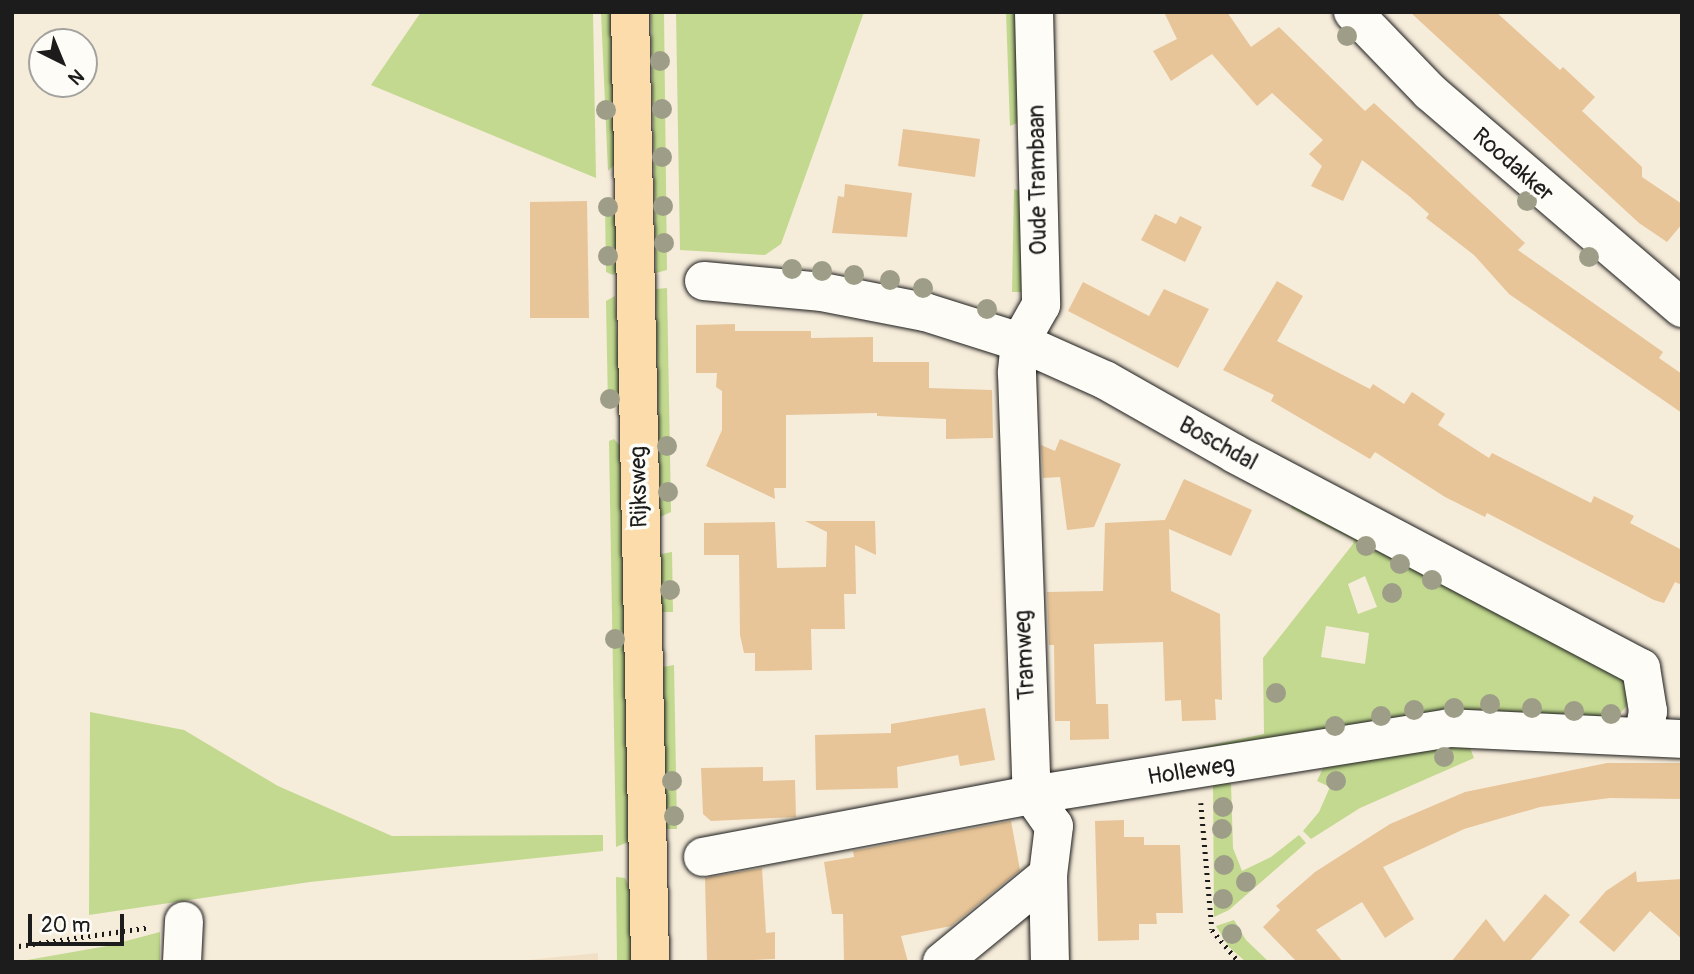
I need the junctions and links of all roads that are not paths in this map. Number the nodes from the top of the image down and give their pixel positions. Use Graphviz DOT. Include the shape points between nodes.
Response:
graph roads {
  1 [pos="630,12"];
  2 [pos="1034,12"];
  3 [pos="1353,12"];
  4 [pos="704,281"];
  5 [pos="1682,308"];
  6 [pos="1020,342"];
  7 [pos="1644,734"];
  8 [pos="1682,738"];
  9 [pos="1032,795"];
  10 [pos="703,857"];
  11 [pos="1048,875"];
  12 [pos="184,921"];
  13 [pos="182,962"];
  14 [pos="650,962"];
  15 [pos="942,962"];
  16 [pos="1050,962"];
  1 -- 14 [label="main road, Rijksweg"];
  2 -- 6 [label="street, Oude Trambaan" via="1041,305"];
  3 -- 5 [label="street, Roodakker" via="1430,92"];
  4 -- 6 [label="street, Boschdal" via="822,292 925,312"];
  6 -- 7 [label="street, Boschdal" via="1105,380 1235,454 1641,668 1648,711"];
  6 -- 9 [label="street, Tramweg" via="1023,619"];
  7 -- 8 [label="street, Holleweg"];
  7 -- 9 [label="street, Holleweg" via="1449,727"];
  9 -- 10 [label="street, Holleweg"];
  9 -- 11 [label="street" via="1054,826"];
  11 -- 15 [label="street"];
  11 -- 16 [label="street"];
  12 -- 13 [label="street"];
}
